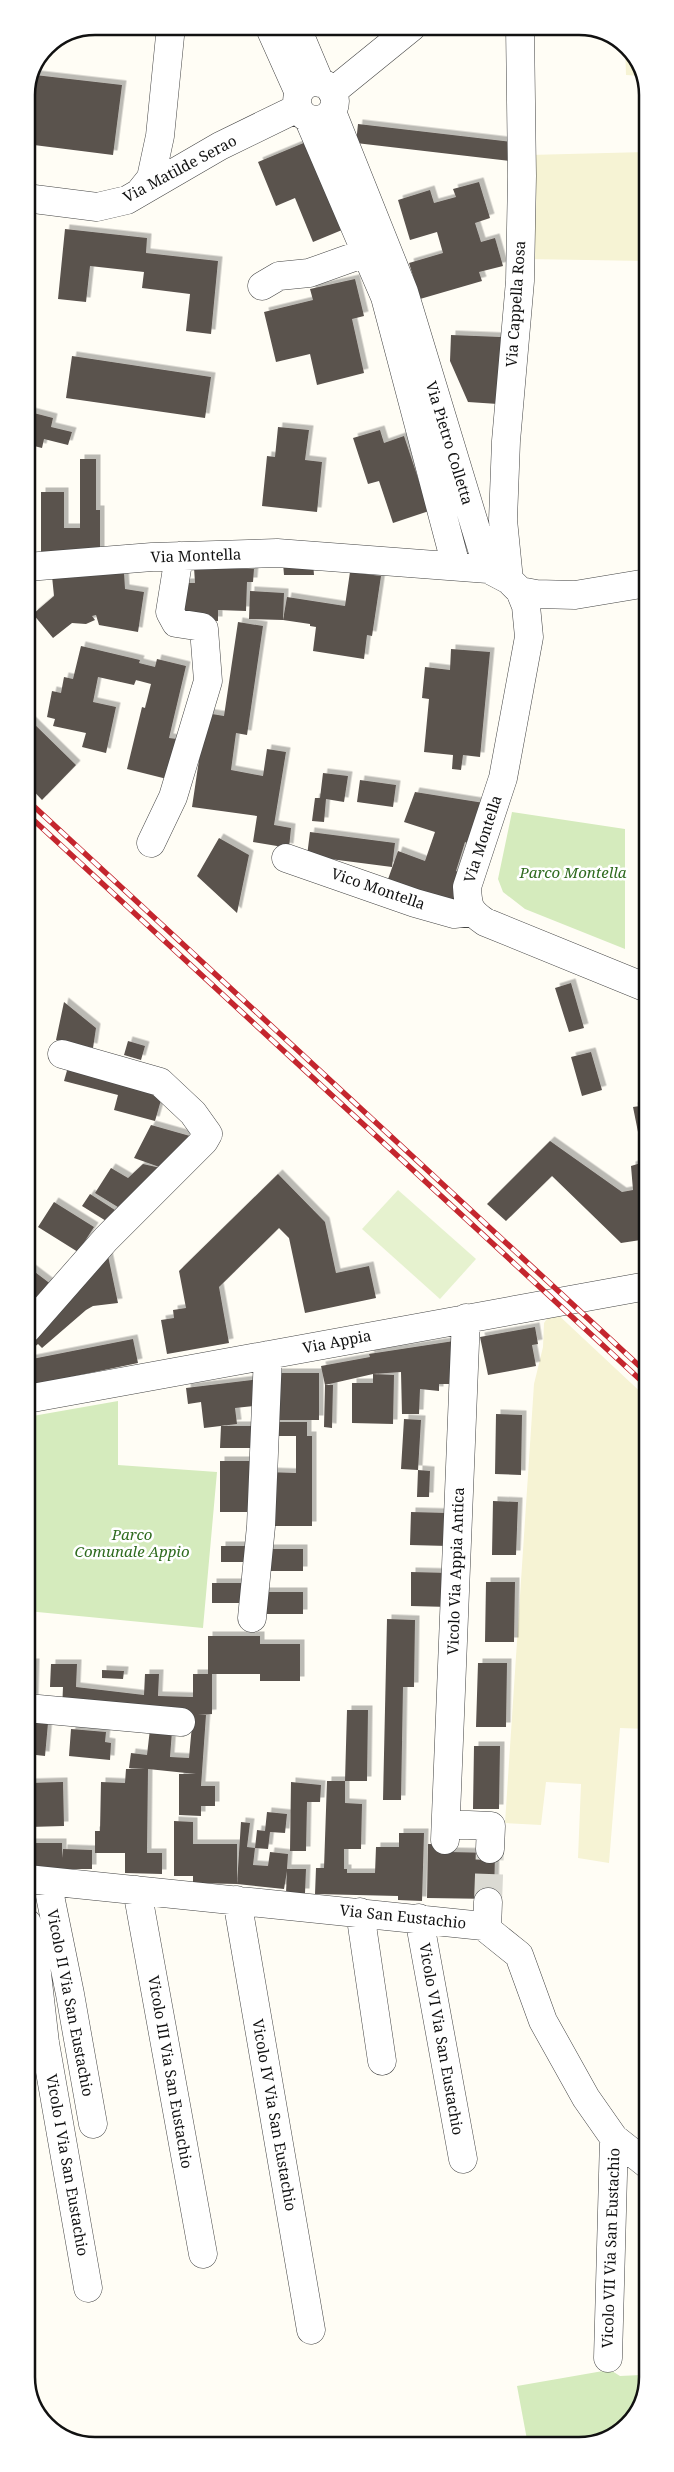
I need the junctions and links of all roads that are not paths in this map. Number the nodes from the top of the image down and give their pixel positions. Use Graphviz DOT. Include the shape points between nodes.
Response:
graph roads {
  1 [pos="170,35"];
  2 [pos="275,35"];
  3 [pos="298,35"];
  4 [pos="402,35"];
  5 [pos="520,35"];
  6 [pos="315,101"];
  7 [pos="160,136"];
  8 [pos="220,146"];
  9 [pos="139,192"];
  10 [pos="35,199"];
  11 [pos="365,253"];
  12 [pos="262,286"];
  13 [pos="401,319"];
  14 [pos="179,556"];
  15 [pos="35,566"];
  16 [pos="456,566"];
  17 [pos="506,580"];
  18 [pos="639,584"];
  19 [pos="575,596"];
  20 [pos="529,637"];
  21 [pos="152,843"];
  22 [pos="286,858"];
  23 [pos="471,912"];
  24 [pos="639,985"];
  25 [pos="62,1054"];
  26 [pos="639,1287"];
  27 [pos="466,1318"];
  28 [pos="35,1320"];
  29 [pos="268,1355"];
  30 [pos="35,1398"];
  31 [pos="252,1618"];
  32 [pos="35,1709"];
  33 [pos="181,1722"];
  34 [pos="490,1849"];
  35 [pos="37,1880"];
  36 [pos="137,1890"];
  37 [pos="236,1900"];
  38 [pos="488,1902"];
  39 [pos="360,1912"];
  40 [pos="419,1918"];
  41 [pos="487,1929"];
  42 [pos="35,1956"];
  43 [pos="382,2061"];
  44 [pos="93,2124"];
  45 [pos="614,2138"];
  46 [pos="639,2158"];
  47 [pos="463,2159"];
  48 [pos="203,2254"];
  49 [pos="88,2288"];
  50 [pos="311,2330"];
  51 [pos="608,2358"];
  1 -- 7 [label="street"];
  2 -- 6 [label="street, Via Pietro Colletta"];
  3 -- 6 [label="street, Via Pietro Colletta"];
  4 -- 6 [label="street, Via Matilde Serao"];
  5 -- 17 [label="street, Via Cappella Rosa" via="520,281 506,441 503,520"];
  6 -- 8 [label="street, Via Matilde Serao"];
  6 -- 11 [label="street, Via Pietro Colletta"];
  6 -- 13 [label="street, Via Pietro Colletta" via="404,292"];
  7 -- 8 [label="street" via="177,153"];
  7 -- 9 [label="street" via="152,178"];
  8 -- 9 [label="street, Via Matilde Serao"];
  9 -- 10 [label="street, Via Matilde Serao" via="127,200 97,207"];
  11 -- 12 [label="street" via="309,273 279,276"];
  11 -- 13 [label="street, Via Pietro Colletta" via="385,297"];
  13 -- 16 [label="street, Via Pietro Colletta"];
  13 -- 17 [label="street, Via Pietro Colletta"];
  14 -- 15 [label="street, Via Montella"];
  14 -- 16 [label="street, Via Montella" via="277,553"];
  14 -- 21 [label="street" via="170,612 176,623 204,629 208,681 173,797"];
  16 -- 17 [label="street, Via Montella"];
  17 -- 19 [label="street, Via Montella" via="536,594"];
  17 -- 20 [label="street, Via Montella" via="526,606"];
  18 -- 19 [label="street"];
  19 -- 20 [label="street, Via Montella" via="537,624"];
  20 -- 23 [label="street, Via Montella" via="503,778 467,887"];
  22 -- 23 [label="street, Vico Montella" via="415,903 454,914"];
  23 -- 24 [label="street" via="509,934"];
  25 -- 28 [label="street" via="160,1082 193,1113 208,1134 204,1142 106,1239"];
  26 -- 27 [label="street, Via Appia"];
  27 -- 29 [label="street, Via Appia"];
  27 -- 34 [label="street, Vicolo Via Appia Antica" via="446,1832 490,1826"];
  29 -- 30 [label="street, Via Appia"];
  29 -- 31 [label="street"];
  32 -- 33 [label="street"];
  35 -- 36 [label="street, Via San Eustachio"];
  35 -- 44 [label="street, Vicolo II Via San Eustachio" via="70,1994"];
  36 -- 37 [label="street, Via San Eustachio"];
  36 -- 48 [label="street, Vicolo III Via San Eustachio"];
  37 -- 39 [label="street, Via San Eustachio"];
  37 -- 50 [label="street, Vicolo IV Via San Eustachio"];
  38 -- 41 [label="street"];
  39 -- 40 [label="street, Via San Eustachio"];
  39 -- 43 [label="street"];
  40 -- 41 [label="street, Via San Eustachio"];
  40 -- 47 [label="street, Vicolo VI Via San Eustachio"];
  41 -- 45 [label="street, Via San Eustachio" via="519,1955 543,2021 586,2098"];
  42 -- 49 [label="street, Vicolo I Via San Eustachio" via="45,2043"];
  45 -- 46 [label="street, Via San Eustachio"];
  45 -- 51 [label="street, Vicolo VII Via San Eustachio"];
}
